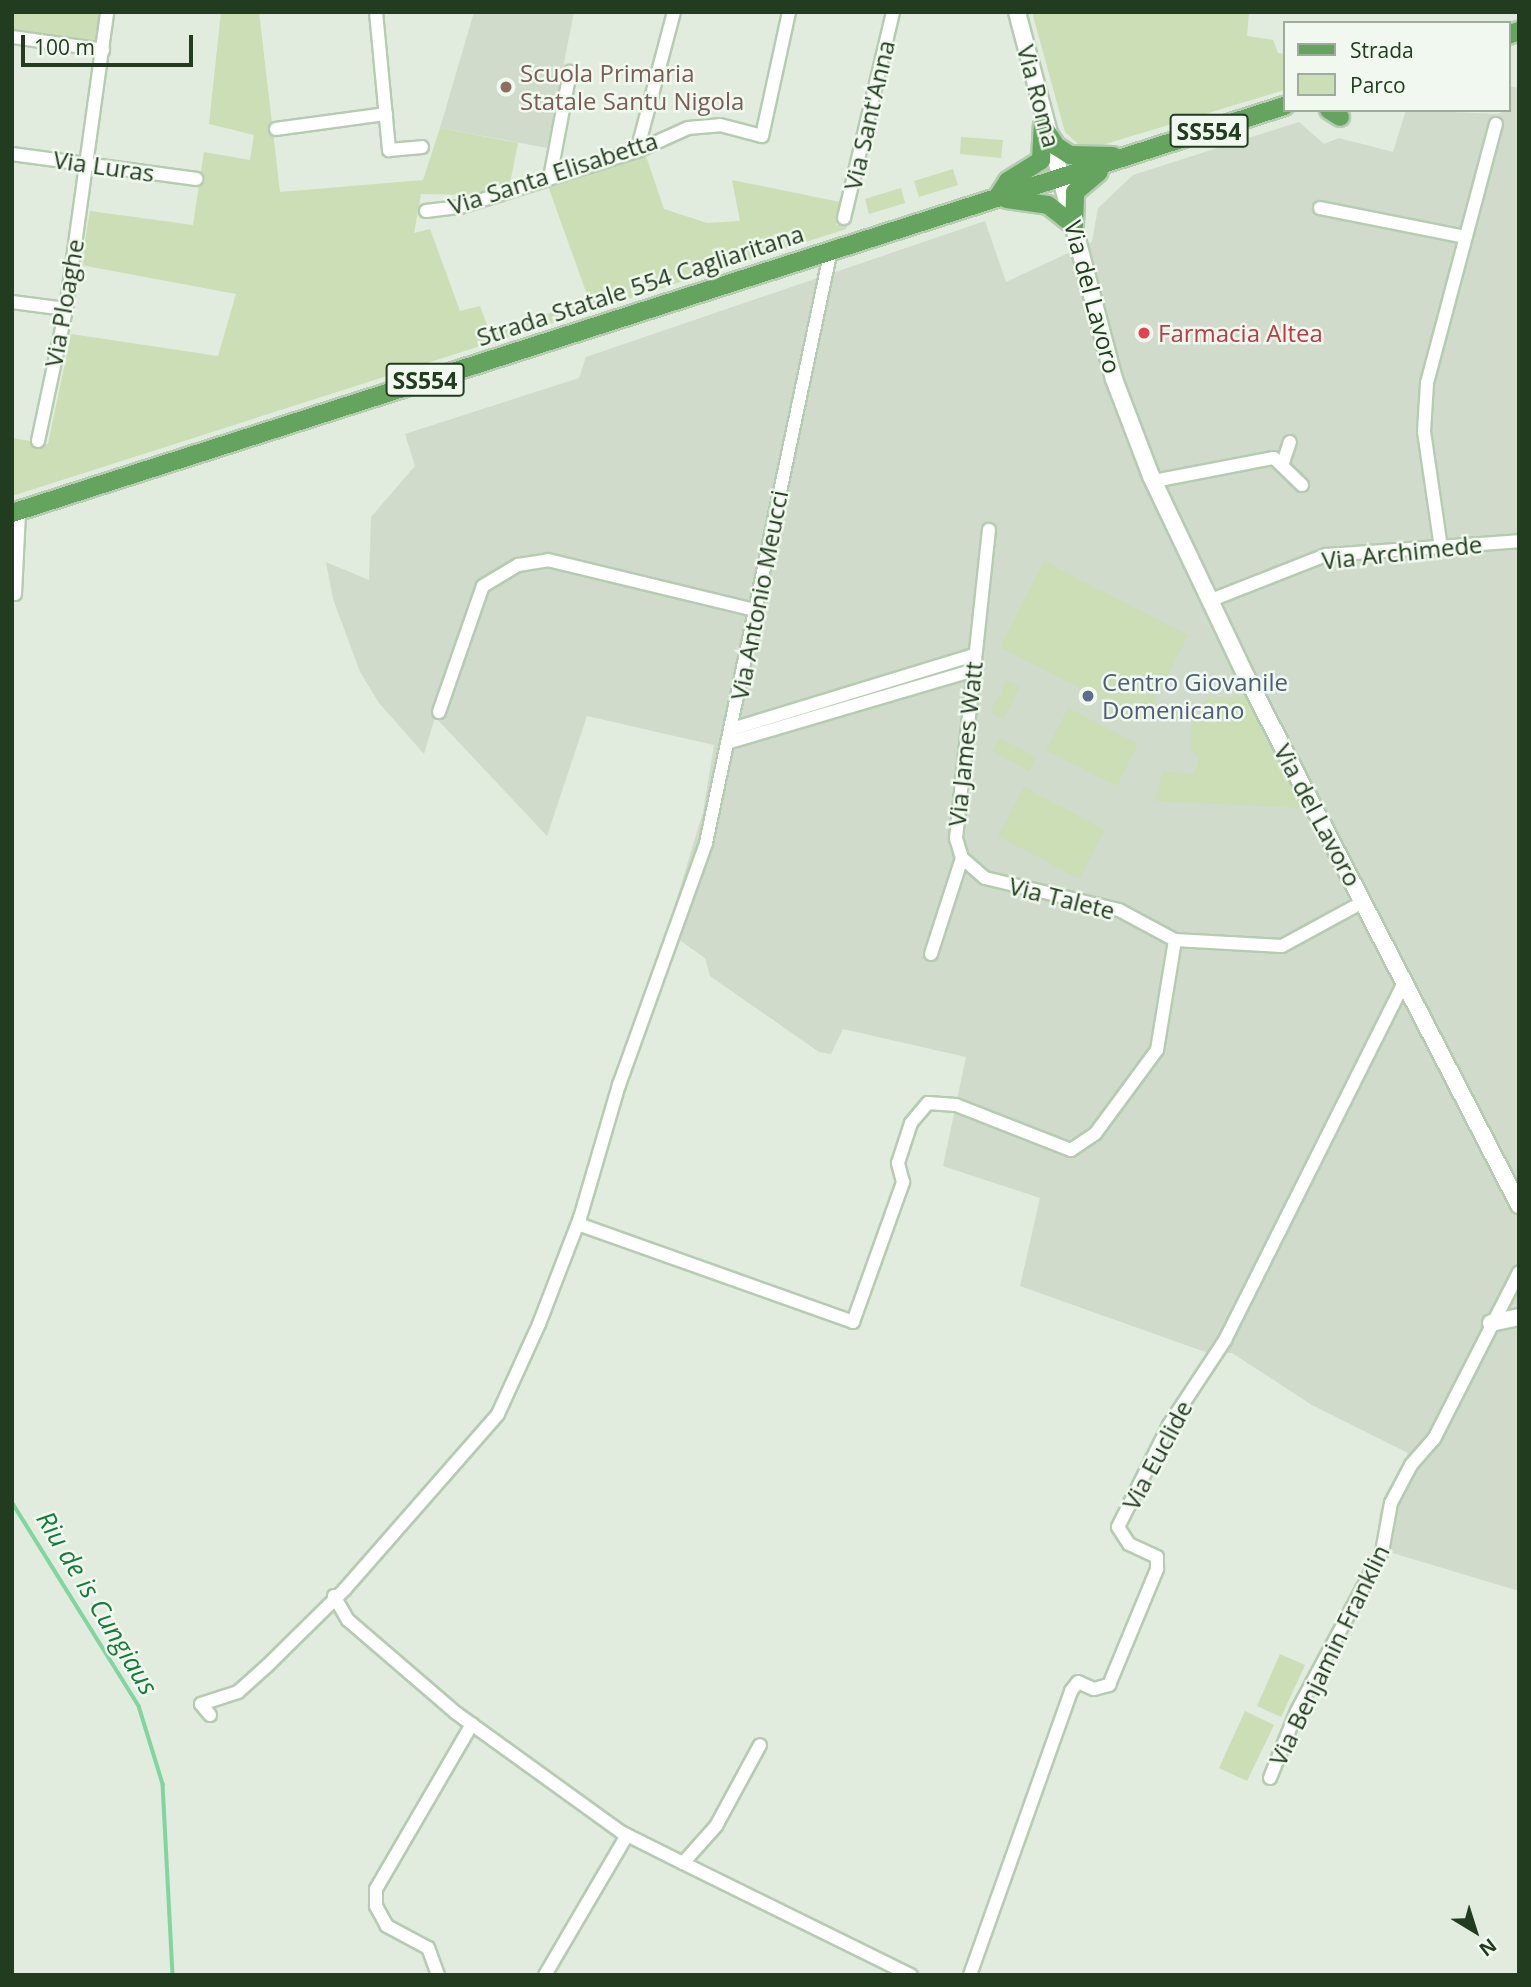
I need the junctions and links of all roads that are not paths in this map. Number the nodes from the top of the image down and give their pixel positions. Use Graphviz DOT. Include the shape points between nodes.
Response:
graph roads {
  1 [pos="107,12"];
  2 [pos="376,12"];
  3 [pos="674,12"];
  4 [pos="789,12"];
  5 [pos="893,12"];
  6 [pos="1017,12"];
  7 [pos="12,37"];
  8 [pos="103,50"];
  9 [pos="570,72"];
  10 [pos="1282,107"];
  11 [pos="386,114"];
  12 [pos="1496,124"];
  13 [pos="1043,126"];
  14 [pos="276,129"];
  15 [pos="422,147"];
  16 [pos="637,151"];
  17 [pos="12,155"];
  18 [pos="1134,155"];
  19 [pos="87,164"];
  20 [pos="196,178"];
  21 [pos="550,178"];
  22 [pos="1063,178"];
  23 [pos="997,198"];
  24 [pos="1320,208"];
  25 [pos="426,211"];
  26 [pos="844,218"];
  27 [pos="1073,225"];
  28 [pos="1465,237"];
  29 [pos="831,250"];
  30 [pos="12,302"];
  31 [pos="66,309"];
  32 [pos="38,441"];
  33 [pos="1290,442"];
  34 [pos="1283,463"];
  35 [pos="1153,481"];
  36 [pos="1302,485"];
  37 [pos="16,512"];
  38 [pos="989,530"];
  39 [pos="1519,541"];
  40 [pos="1441,548"];
  41 [pos="15,594"];
  42 [pos="1209,601"];
  43 [pos="755,610"];
  44 [pos="974,655"];
  45 [pos="972,670"];
  46 [pos="854,699"];
  47 [pos="439,712"];
  48 [pos="731,736"];
  49 [pos="962,858"];
  50 [pos="1363,902"];
  51 [pos="1175,940"];
  52 [pos="931,954"];
  53 [pos="1404,982"];
  54 [pos="1519,1205"];
  55 [pos="578,1224"];
  56 [pos="1519,1272"];
  57 [pos="1519,1317"];
  58 [pos="1491,1323"];
  59 [pos="1519,1324"];
  60 [pos="334,1596"];
  61 [pos="210,1715"];
  62 [pos="472,1724"];
  63 [pos="760,1745"];
  64 [pos="1270,1778"];
  65 [pos="627,1835"];
  66 [pos="683,1863"];
  67 [pos="438,1975"];
  68 [pos="545,1975"];
  69 [pos="911,1975"];
  70 [pos="970,1975"];
  1 -- 8 [label="street, Via Ploaghe"];
  2 -- 11 [label="street"];
  3 -- 16 [label="street"];
  4 -- 16 [label="street, Via Santa Elisabetta" via="762,135 706,124"];
  5 -- 26 [label="street, Via Sant'Anna"];
  6 -- 13 [label="main road, Via Roma"];
  7 -- 8 [label="street"];
  8 -- 19 [label="street, Via Ploaghe"];
  9 -- 21 [label="street"];
  10 -- 18 [label="main road, Strada Statale 554 Cagliaritana / SS554"];
  11 -- 14 [label="street"];
  11 -- 15 [label="street" via="389,150"];
  12 -- 28 [label="street"];
  13 -- 18 [label="main road" via="1056,146 1070,155"];
  13 -- 22 [label="main road, Via Roma"];
  13 -- 23 [label="main road" via="1041,160 1009,181"];
  16 -- 21 [label="street, Via Santa Elisabetta"];
  17 -- 19 [label="street, Via Luras"];
  18 -- 22 [label="main road, Strada Statale 554 Cagliaritana / SS554"];
  18 -- 27 [label="main road" via="1092,175 1075,192"];
  19 -- 20 [label="street, Via Luras"];
  19 -- 31 [label="street, Via Ploaghe"];
  21 -- 25 [label="street, Via Santa Elisabetta" via="460,207"];
  22 -- 23 [label="main road, Strada Statale 554 Cagliaritana / SS554"];
  22 -- 27 [label="main road, Via del Lavoro"];
  23 -- 27 [label="main road" via="1048,205"];
  23 -- 29 [label="main road, Strada Statale 554 Cagliaritana / SS554"];
  24 -- 28 [label="street"];
  27 -- 35 [label="main road, Via del Lavoro" via="1114,379"];
  28 -- 40 [label="street" via="1427,383 1424,431"];
  29 -- 37 [label="main road, Strada Statale 554 Cagliaritana / SS554"];
  29 -- 43 [label="street, Via Antonio Meucci"];
  30 -- 31 [label="street"];
  31 -- 32 [label="street, Via Ploaghe"];
  33 -- 34 [label="street"];
  34 -- 35 [label="street" via="1256,457"];
  34 -- 36 [label="street"];
  35 -- 42 [label="main road, Via del Lavoro"];
  37 -- 41 [label="street"];
  38 -- 44 [label="street, Via James Watt"];
  39 -- 40 [label="street, Via Archimede"];
  40 -- 42 [label="street, Via Archimede" via="1326,555"];
  42 -- 50 [label="main road, Via del Lavoro"];
  43 -- 47 [label="street" via="548,560 518,565 483,586"];
  43 -- 48 [label="street, Via Antonio Meucci"];
  44 -- 45 [label="street, Via James Watt"];
  44 -- 46 [label="street"];
  45 -- 46 [label="street"];
  45 -- 49 [label="street, Via James Watt" via="956,838"];
  46 -- 48 [label="street"];
  48 -- 55 [label="street, Via Antonio Meucci" via="706,843 671,935"];
  49 -- 51 [label="street, Via Talete" via="985,878 1119,911"];
  49 -- 52 [label="street, Via James Watt"];
  50 -- 51 [label="street, Via Talete" via="1282,946"];
  50 -- 53 [label="main road, Via del Lavoro"];
  51 -- 55 [label="street" via="1157,1050 1094,1134 1071,1150 956,1104 928,1102 911,1123 898,1163 903,1182 853,1322"];
  53 -- 54 [label="main road, Via del Lavoro"];
  53 -- 70 [label="street, Via Euclide" via="1226,1340 1169,1425 1118,1527 1129,1544 1157,1558 1157,1569 1109,1685 1094,1689 1079,1682 1072,1691"];
  55 -- 60 [label="street, Via Antonio Meucci" via="498,1414"];
  56 -- 58 [label="street, Via Benjamin Franklin"];
  57 -- 58 [label="main road"];
  58 -- 59 [label="main road"];
  58 -- 64 [label="street, Via Benjamin Franklin" via="1434,1439 1410,1465 1391,1503 1382,1552 1297,1711"];
  60 -- 61 [label="street, Via Antonio Meucci" via="238,1692 201,1704"];
  60 -- 62 [label="street" via="348,1620"];
  62 -- 65 [label="street"];
  62 -- 67 [label="street" via="376,1889 376,1906 387,1926 428,1948"];
  63 -- 66 [label="street" via="716,1826"];
  65 -- 66 [label="street"];
  65 -- 68 [label="street"];
  66 -- 69 [label="street"];
}
